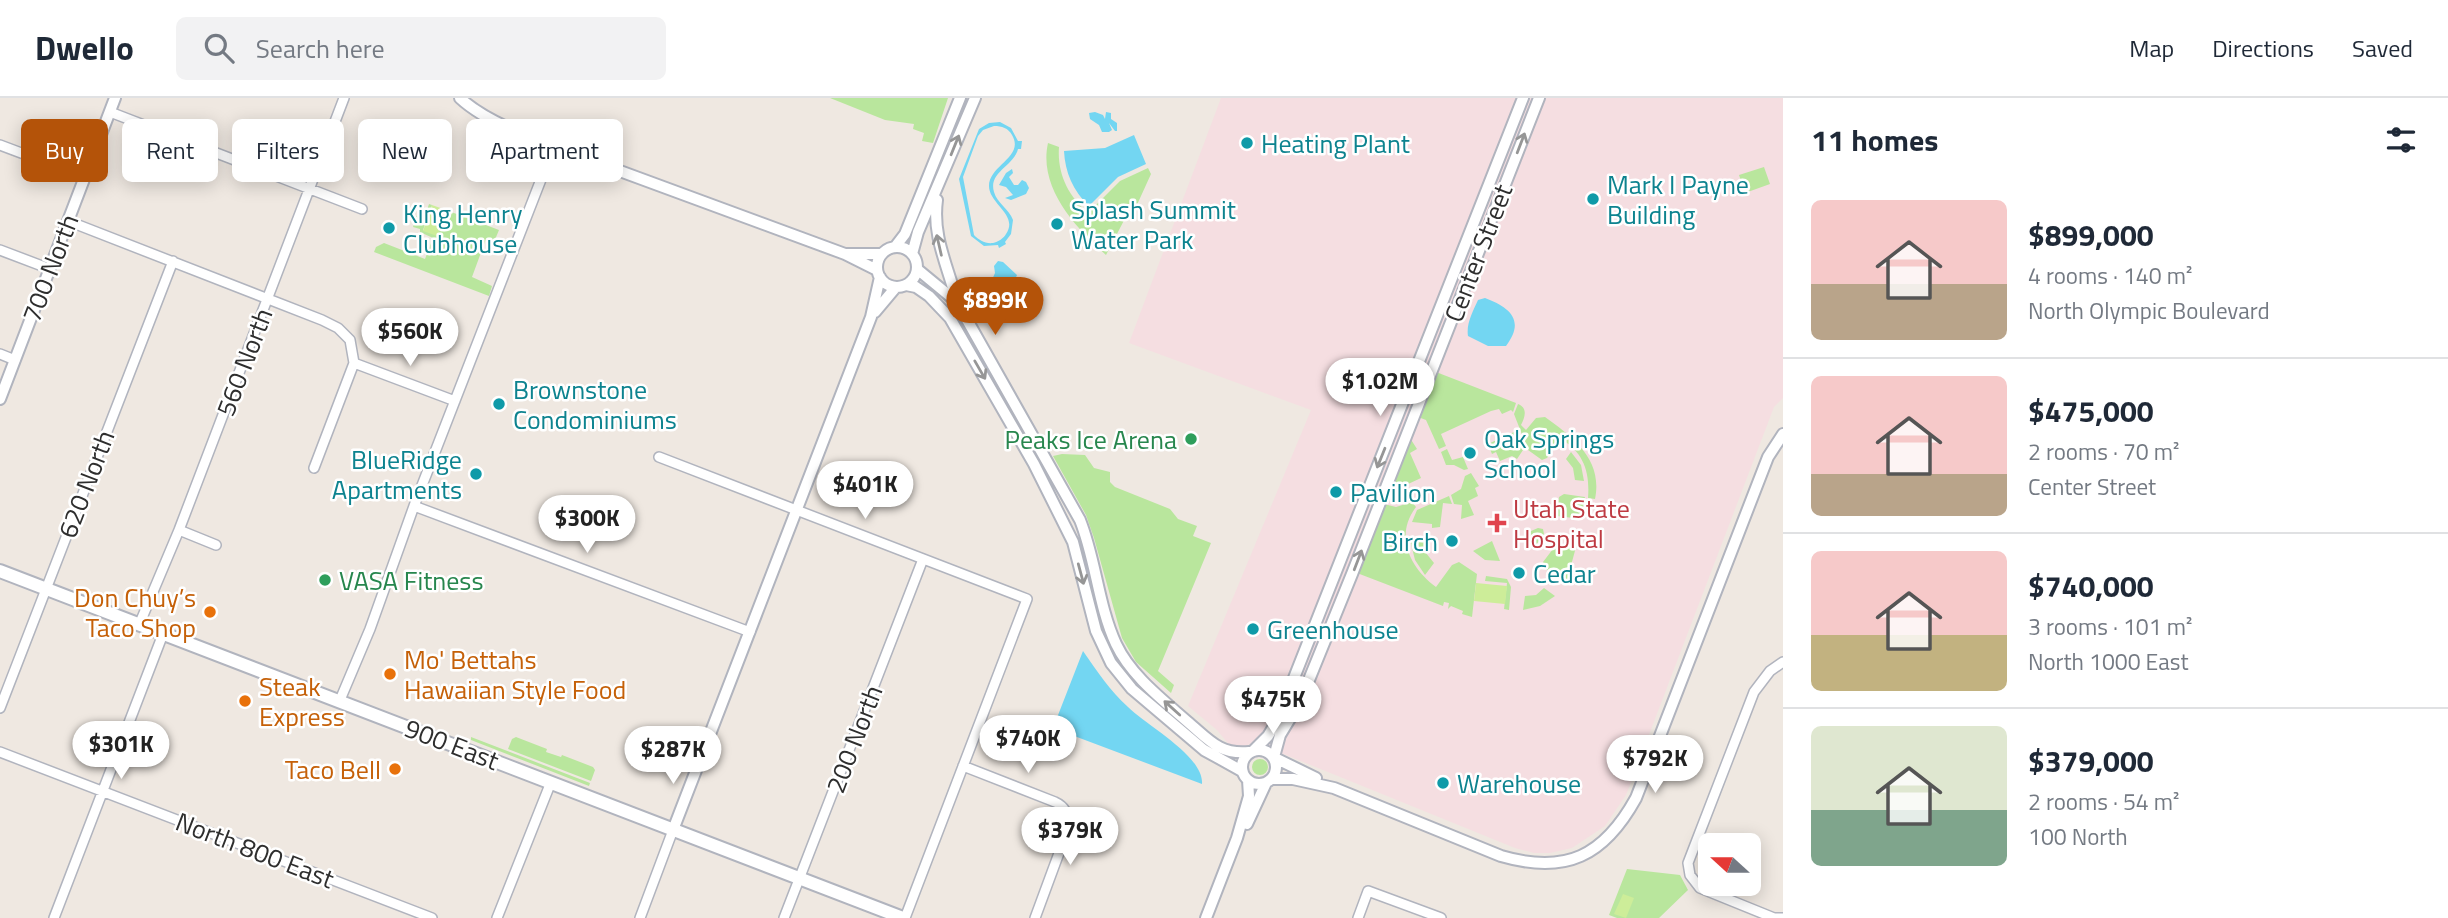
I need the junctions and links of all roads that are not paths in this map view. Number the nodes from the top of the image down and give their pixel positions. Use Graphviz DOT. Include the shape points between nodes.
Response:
graph roads {
  1 [pos="115,98"];
  2 [pos="344,98"];
  3 [pos="460,98"];
  4 [pos="960,98"];
  5 [pos="975,98"];
  6 [pos="1524,98"];
  7 [pos="1538,100"];
  8 [pos="110,112"];
  9 [pos="107,119"];
  10 [pos="489,119"];
  11 [pos="0,145"];
  12 [pos="21,153"];
  13 [pos="623,172"];
  14 [pos="83,182"];
  15 [pos="540,182"];
  16 [pos="939,186"];
  17 [pos="310,188"];
  18 [pos="362,209"];
  19 [pos="68,220"];
  20 [pos="895,247"];
  21 [pos="0,250"];
  22 [pos="845,254"];
  23 [pos="881,254"];
  24 [pos="912,254"];
  25 [pos="173,261"];
  26 [pos="50,269"];
  27 [pos="1456,269"];
  28 [pos="917,270"];
  29 [pos="878,273"];
  30 [pos="1470,274"];
  31 [pos="901,286"];
  32 [pos="268,299"];
  33 [pos="957,302"];
  34 [pos="871,317"];
  35 [pos="0,354"];
  36 [pos="15,360"];
  37 [pos="354,363"];
  38 [pos="1405,398"];
  39 [pos="0,399"];
  40 [pos="455,401"];
  41 [pos="1419,404"];
  42 [pos="1783,434"];
  43 [pos="659,457"];
  44 [pos="314,468"];
  45 [pos="1372,481"];
  46 [pos="1386,486"];
  47 [pos="414,506"];
  48 [pos="797,510"];
  49 [pos="179,530"];
  50 [pos="216,545"];
  51 [pos="923,559"];
  52 [pos="0,571"];
  53 [pos="1335,576"];
  54 [pos="1349,582"];
  55 [pos="45,588"];
  56 [pos="139,625"];
  57 [pos="750,632"];
  58 [pos="163,634"];
  59 [pos="1783,662"];
  60 [pos="1297,671"];
  61 [pos="1310,676"];
  62 [pos="340,700"];
  63 [pos="0,708"];
  64 [pos="1251,751"];
  65 [pos="0,752"];
  66 [pos="1274,758"];
  67 [pos="963,766"];
  68 [pos="1245,776"];
  69 [pos="1269,781"];
  70 [pos="551,782"];
  71 [pos="1334,788"];
  72 [pos="101,792"];
  73 [pos="673,830"];
  74 [pos="1237,838"];
  75 [pos="801,877"];
  76 [pos="54,918"];
  77 [pos="432,918"];
  78 [pos="497,918"];
  79 [pos="640,918"];
  80 [pos="784,918"];
  81 [pos="904,918"];
  82 [pos="1035,918"];
  83 [pos="1206,918"];
  84 [pos="1357,918"];
  85 [pos="1441,918"];
  86 [pos="1783,918"];
  1 -- 8 [label="street, 700 North"];
  2 -- 17 [label="street, 560 North"];
  3 -- 10 [label="street"];
  4 -- 20 [label="street" via="905,234"];
  16 -- 5 [label="street, one-way"];
  6 -- 7 [label="street"];
  6 -- 27 [label="street, Center Street"];
  30 -- 7 [label="street, Center Street, one-way"];
  8 -- 9 [label="street, 700 North"];
  8 -- 17 [label="street"];
  11 -- 12 [label="street"];
  13 -- 22 [label="street"];
  14 -- 19 [label="street, 700 North"];
  15 -- 40 [label="street"];
  16 -- 24 [label="street"];
  33 -- 16 [label="street, one-way" via="937,240"];
  17 -- 18 [label="street"];
  17 -- 32 [label="street, 560 North"];
  19 -- 25 [label="street"];
  19 -- 26 [label="street, 700 North"];
  20 -- 23 [label="street"];
  20 -- 24 [label="street"];
  21 -- 26 [label="street"];
  22 -- 23 [label="street"];
  22 -- 29 [label="street"];
  23 -- 29 [label="street"];
  24 -- 28 [label="street"];
  25 -- 32 [label="street"];
  25 -- 55 [label="street, 620 North"];
  26 -- 36 [label="street, 700 North"];
  27 -- 30 [label="street"];
  27 -- 38 [label="street, Center Street"];
  28 -- 31 [label="street" via="912,280"];
  28 -- 33 [label="street"];
  29 -- 31 [label="street" via="889,285"];
  29 -- 34 [label="street"];
  30 -- 41 [label="street, Center Street"];
  31 -- 34 [label="street"];
  31 -- 68 [label="street, one-way" via="929,296 950,318 1034,464 1073,542 1096,631 1111,663 1132,689 1204,750"];
  32 -- 37 [label="street" via="338,328 350,340"];
  32 -- 49 [label="street, 560 North"];
  64 -- 33 [label="street, one-way" via="1229,752 1215,744 1168,705 1125,660 1108,622 1080,520"];
  34 -- 48 [label="street"];
  35 -- 36 [label="street"];
  36 -- 39 [label="street, 700 North"];
  37 -- 40 [label="street"];
  37 -- 44 [label="street"];
  38 -- 41 [label="street"];
  38 -- 45 [label="street, Center Street, one-way"];
  40 -- 47 [label="street"];
  41 -- 46 [label="street, Center Street"];
  42 -- 71 [label="street" via="1769,457 1636,798 1623,822 1604,842 1565,861 1522,862"];
  43 -- 48 [label="street"];
  45 -- 46 [label="street"];
  45 -- 53 [label="street, Center Street"];
  54 -- 46 [label="street, Center Street, one-way"];
  47 -- 57 [label="street"];
  47 -- 62 [label="street"];
  48 -- 51 [label="street"];
  48 -- 57 [label="street"];
  49 -- 50 [label="street"];
  49 -- 56 [label="street, 560 North"];
  51 -- 67 [label="street" via="1027,599"];
  51 -- 75 [label="street, 200 North"];
  52 -- 55 [label="main road, 900 East"];
  53 -- 54 [label="street"];
  53 -- 60 [label="street, Center Street"];
  54 -- 61 [label="street, Center Street"];
  55 -- 56 [label="main road, 900 East"];
  55 -- 63 [label="street, 620 North"];
  56 -- 58 [label="main road, 900 East"];
  57 -- 73 [label="street"];
  58 -- 62 [label="main road, 900 East"];
  58 -- 72 [label="street"];
  59 -- 86 [label="street" via="1754,692 1690,856 1690,875 1705,892"];
  60 -- 61 [label="street"];
  60 -- 64 [label="street, Center Street" via="1278,722"];
  61 -- 66 [label="street, Center Street" via="1280,735"];
  62 -- 70 [label="main road, 900 East"];
  64 -- 66 [label="street" via="1263,749"];
  64 -- 68 [label="street" via="1243,761"];
  65 -- 72 [label="street, North 800 East"];
  66 -- 69 [label="street" via="1277,768"];
  66 -- 71 [label="street"];
  67 -- 81 [label="street"];
  67 -- 82 [label="street" via="1055,802 1068,814 1069,826"];
  68 -- 69 [label="street" via="1256,784"];
  68 -- 74 [label="street" via="1249,796"];
  69 -- 71 [label="street" via="1293,779"];
  69 -- 74 [label="street"];
  70 -- 73 [label="main road, 900 East"];
  70 -- 78 [label="street"];
  72 -- 76 [label="street"];
  72 -- 77 [label="street, North 800 East"];
  73 -- 75 [label="main road, 900 East"];
  73 -- 79 [label="street"];
  74 -- 83 [label="street"];
  75 -- 80 [label="street, 200 North"];
  75 -- 81 [label="main road, 900 East"];
  84 -- 85 [label="street" via="1368,891"];
}
